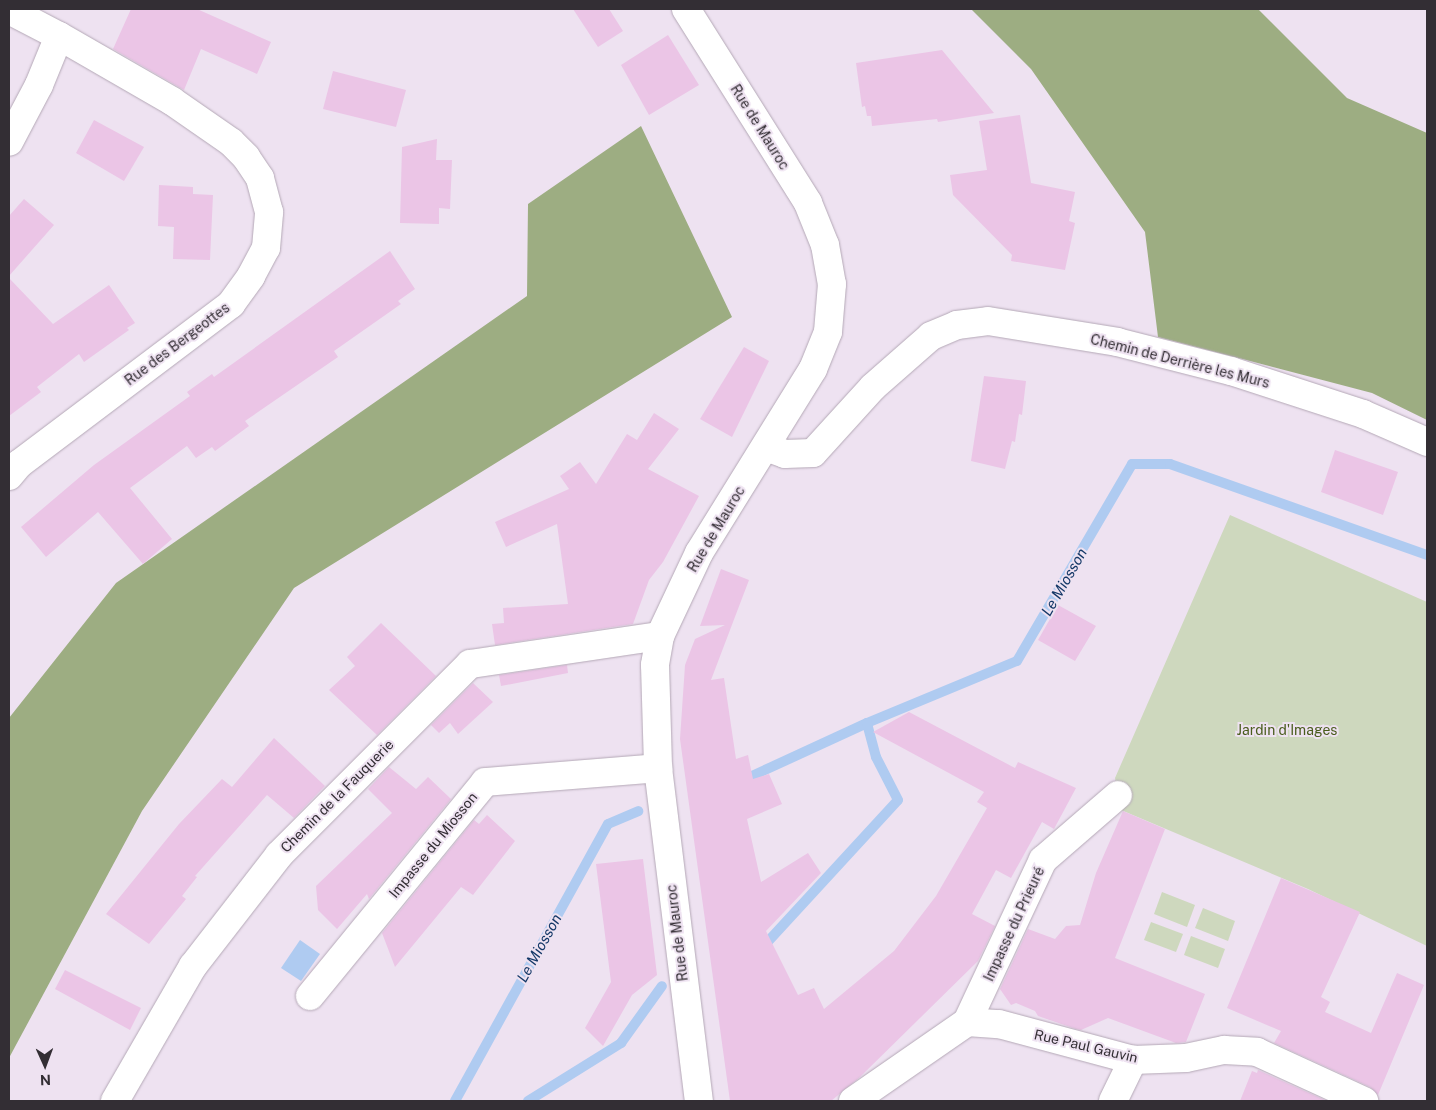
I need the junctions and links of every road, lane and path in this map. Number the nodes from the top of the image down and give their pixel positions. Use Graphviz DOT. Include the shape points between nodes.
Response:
graph roads {
  1 [pos="686,9"];
  2 [pos="9,10"];
  3 [pos="59,36"];
  4 [pos="9,142"];
  5 [pos="1427,442"];
  6 [pos="766,447"];
  7 [pos="9,476"];
  8 [pos="660,636"];
  9 [pos="658,768"];
  10 [pos="1118,795"];
  11 [pos="310,996"];
  12 [pos="967,1022"];
  13 [pos="1133,1060"];
  14 [pos="115,1101"];
  15 [pos="699,1101"];
  16 [pos="853,1101"];
  17 [pos="1113,1101"];
  18 [pos="1364,1101"];
  1 -- 6 [label="street, Rue de Mauroc" via="808,202 825,246 832,284 824,342 813,369"];
  2 -- 3 [label="street, Rue des Bergeottes"];
  3 -- 4 [label="street" via="39,85"];
  3 -- 7 [label="street, Rue des Bergeottes" via="172,101 231,142 246,157 260,178 269,212 266,248 252,276 231,304 20,464"];
  5 -- 6 [label="street, Chemin de Derrière les Murs" via="1363,414 1231,371 1117,342 988,321 957,325 931,336 873,387 813,453 785,454"];
  6 -- 8 [label="street, Rue de Mauroc" via="699,553"];
  8 -- 9 [label="street, Rue de Mauroc" via="655,665"];
  8 -- 14 [label="street, Chemin de la Fauquerie" via="470,664 279,855 193,966"];
  9 -- 11 [label="street, Impasse du Miosson" via="485,782"];
  9 -- 15 [label="street, Rue de Mauroc"];
  10 -- 12 [label="street, Impasse du Prieuré" via="1043,860"];
  12 -- 13 [label="street, Rue Paul Gauvin" via="999,1024"];
  12 -- 16 [label="street"];
  13 -- 17 [label="street"];
  13 -- 18 [label="street, Rue Paul Gauvin" via="1186,1058 1224,1050 1257,1052"];
}
